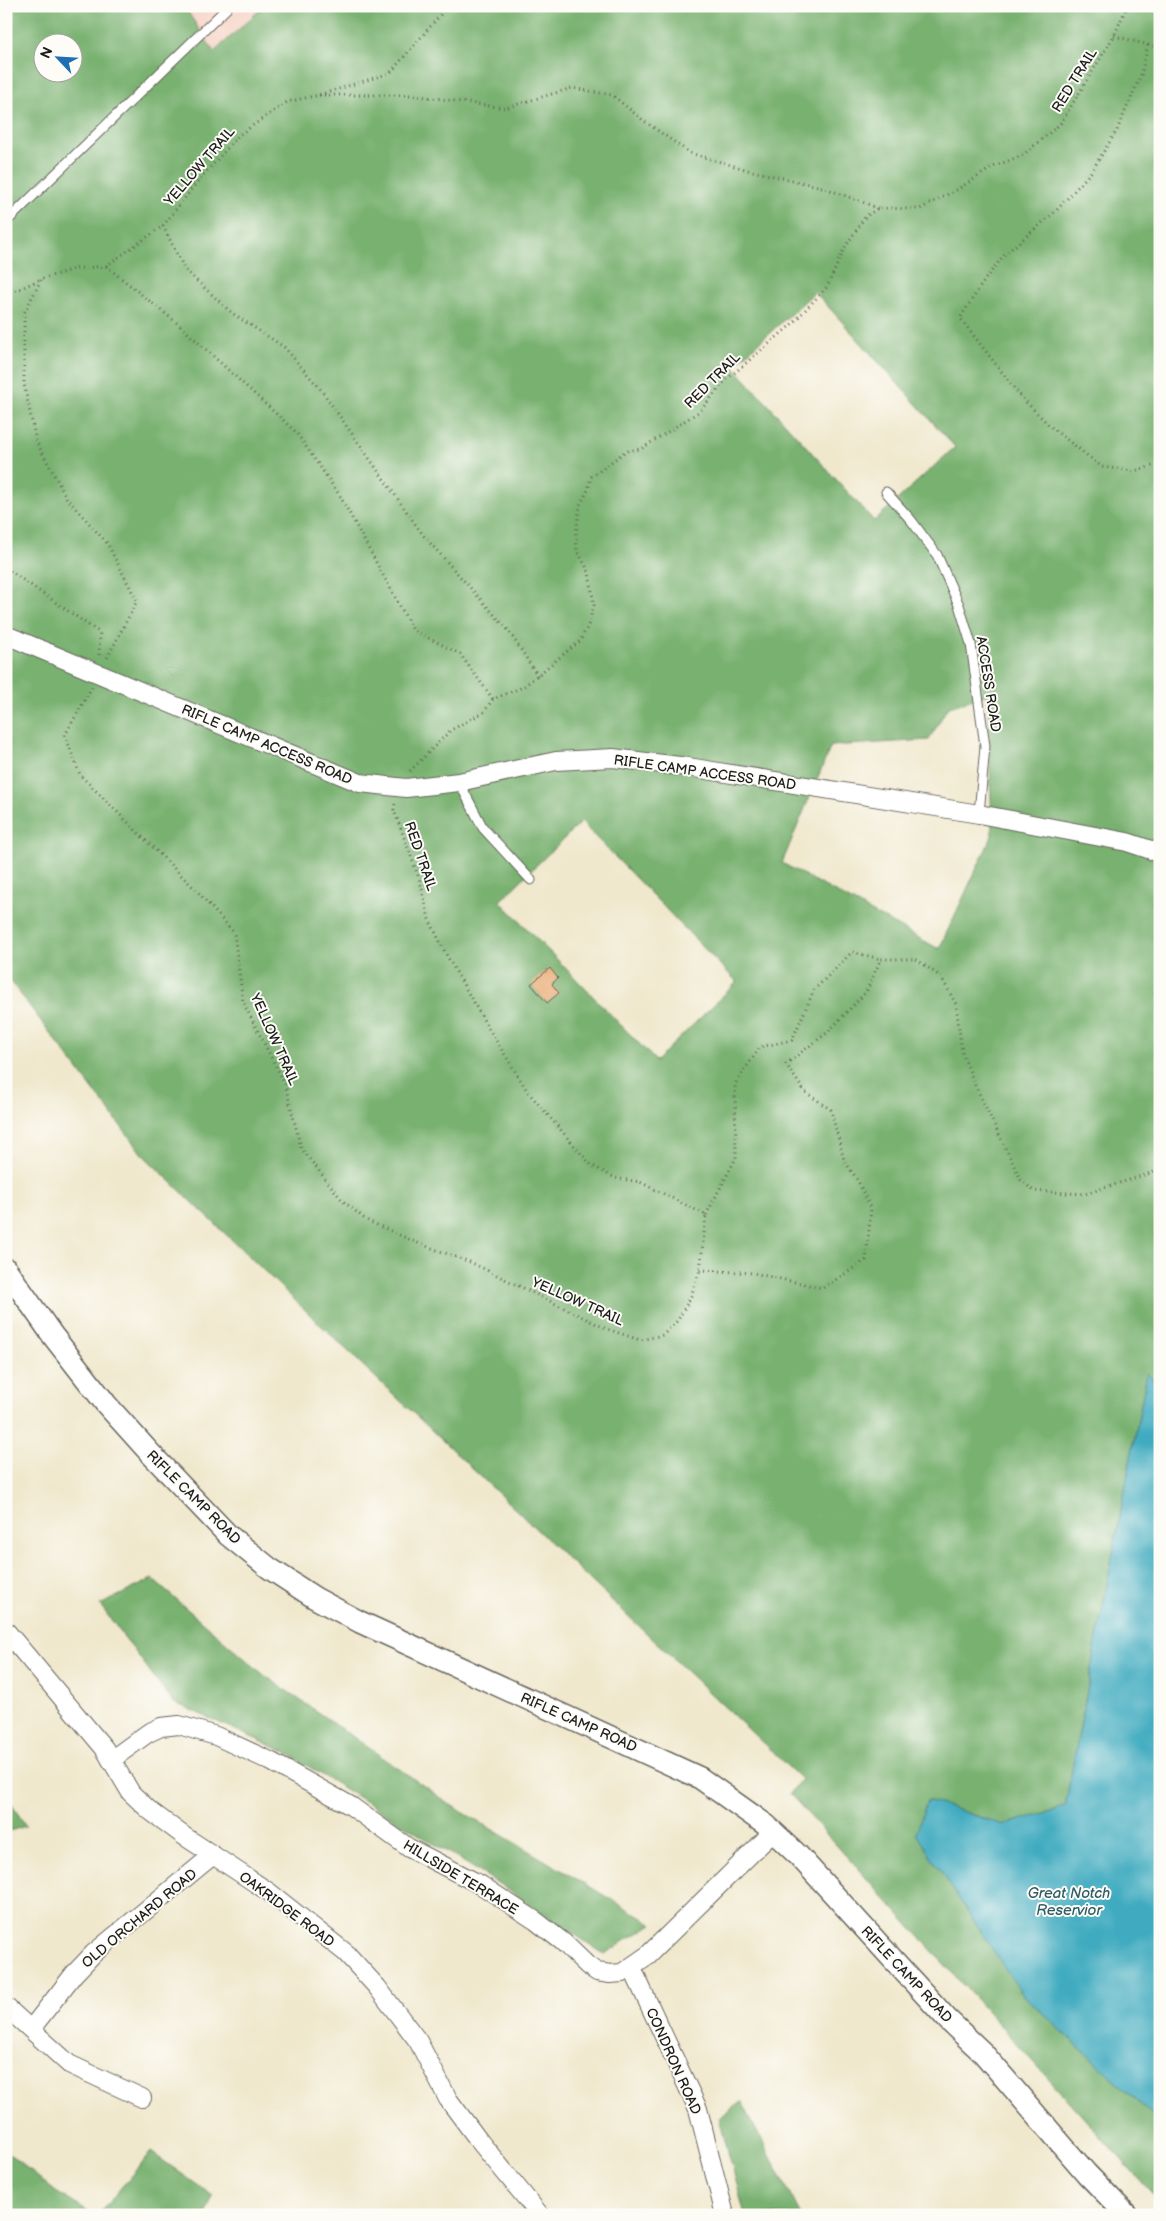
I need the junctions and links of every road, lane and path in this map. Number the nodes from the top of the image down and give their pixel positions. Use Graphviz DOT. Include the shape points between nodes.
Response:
graph roads {
  1 [pos="448,6"];
  2 [pos="1127,6"];
  3 [pos="227,7"];
  4 [pos="1114,36"];
  5 [pos="1148,45"];
  6 [pos="1160,48"];
  7 [pos="319,95"];
  8 [pos="878,208"];
  9 [pos="6,222"];
  10 [pos="163,226"];
  11 [pos="106,266"];
  12 [pos="41,279"];
  13 [pos="6,295"];
  14 [pos="1160,464"];
  15 [pos="886,492"];
  16 [pos="6,568"];
  17 [pos="6,635"];
  18 [pos="99,674"];
  19 [pos="538,676"];
  20 [pos="493,699"];
  21 [pos="459,782"];
  22 [pos="398,787"];
  23 [pos="979,814"];
  24 [pos="1160,853"];
  25 [pos="531,880"];
  26 [pos="881,959"];
  27 [pos="1160,1170"];
  28 [pos="706,1215"];
  29 [pos="6,1269"];
  30 [pos="700,1270"];
  31 [pos="6,1631"];
  32 [pos="111,1760"];
  33 [pos="773,1832"];
  34 [pos="213,1856"];
  35 [pos="632,1968"];
  36 [pos="6,2006"];
  37 [pos="30,2029"];
  38 [pos="142,2098"];
  39 [pos="540,2215"];
  40 [pos="725,2215"];
  41 [pos="1126,2215"];
  1 -- 7 [label="path, YELLOW TRAIL" via="390,73"];
  2 -- 4 [label="path, RED TRAIL"];
  3 -- 9 [label="lane"];
  4 -- 5 [label="path"];
  4 -- 8 [label="path, RED TRAIL" via="1060,124 1024,155 993,167 920,209"];
  5 -- 6 [label="path"];
  5 -- 14 [label="path" via="1141,75 1117,130 1091,172 1056,211 1004,255 960,318 1022,398 1052,428 1102,467 1134,470"];
  7 -- 8 [label="path" via="412,95 505,108 572,88 612,95 690,153 822,187"];
  7 -- 10 [label="path, YELLOW TRAIL" via="287,102 239,135"];
  8 -- 19 [label="path, RED TRAIL" via="865,217 845,247 827,287 808,309 727,379 700,411 641,449 626,451 591,477 580,505 576,534 577,550 589,572 594,605 580,641"];
  10 -- 11 [label="path, YELLOW TRAIL"];
  10 -- 19 [label="path" via="185,270 232,312 284,347 322,391 423,534 508,630"];
  11 -- 12 [label="path, YELLOW TRAIL" via="74,269"];
  11 -- 20 [label="path" via="177,323 296,432 340,496 413,630 460,654"];
  12 -- 13 [label="path, YELLOW TRAIL"];
  12 -- 18 [label="path" via="24,313 24,384 36,441 67,499 107,543 137,601"];
  15 -- 23 [label="lane, ACCESS ROAD" via="912,520 937,555 971,644 985,746"];
  16 -- 18 [label="path, YELLOW TRAIL" via="100,633"];
  17 -- 18 [label="street, RIFLE CAMP ACCESS ROAD"];
  18 -- 22 [label="street, RIFLE CAMP ACCESS ROAD" via="360,783"];
  18 -- 30 [label="path, YELLOW TRAIL" via="65,735 80,775 234,932 243,1002 285,1084 301,1148 342,1200 366,1220 470,1262 607,1329 640,1340 663,1335 678,1320"];
  19 -- 20 [label="path, RED TRAIL" via="523,687"];
  20 -- 22 [label="path, RED TRAIL" via="484,712 452,730 418,761"];
  21 -- 22 [label="street, RIFLE CAMP ACCESS ROAD"];
  21 -- 23 [label="street, RIFLE CAMP ACCESS ROAD" via="556,761 613,758"];
  21 -- 25 [label="lane" via="483,828"];
  22 -- 28 [label="path, RED TRAIL" via="394,810 420,880 429,920 486,1026 528,1092 591,1165 615,1178 640,1182"];
  23 -- 24 [label="street, RIFLE CAMP ACCESS ROAD" via="1127,842"];
  26 -- 27 [label="path" via="916,959 941,977 956,1004 962,1052 975,1085 1021,1180 1034,1191 1085,1194"];
  26 -- 28 [label="path" via="852,952 814,990 792,1040 760,1047 735,1084 736,1158"];
  26 -- 30 [label="path" via="866,992 828,1032 786,1064 804,1091 832,1110 844,1160 858,1181 870,1209 866,1260 824,1288 754,1273"];
  28 -- 30 [label="path"];
  29 -- 33 [label="street, RIFLE CAMP ROAD" via="106,1404 228,1534 269,1568 360,1622 700,1778"];
  31 -- 32 [label="street, OAKRIDGE ROAD"];
  32 -- 34 [label="street, OAKRIDGE ROAD" via="131,1793 149,1810"];
  32 -- 35 [label="street, HILLSIDE TERRACE" via="161,1727 179,1725 216,1736 270,1761 351,1806 408,1848 481,1885 536,1921 597,1972 616,1974"];
  33 -- 35 [label="street, HILLSIDE TERRACE"];
  33 -- 41 [label="street, RIFLE CAMP ROAD" via="982,2053"];
  34 -- 37 [label="street, OLD ORCHARD ROAD" via="94,1953"];
  34 -- 39 [label="street, OAKRIDGE ROAD" via="284,1904 346,1953 418,2041 448,2099"];
  35 -- 40 [label="street, CONDRON ROAD" via="698,2109"];
  36 -- 37 [label="street"];
  37 -- 38 [label="street" via="69,2064"];
}
